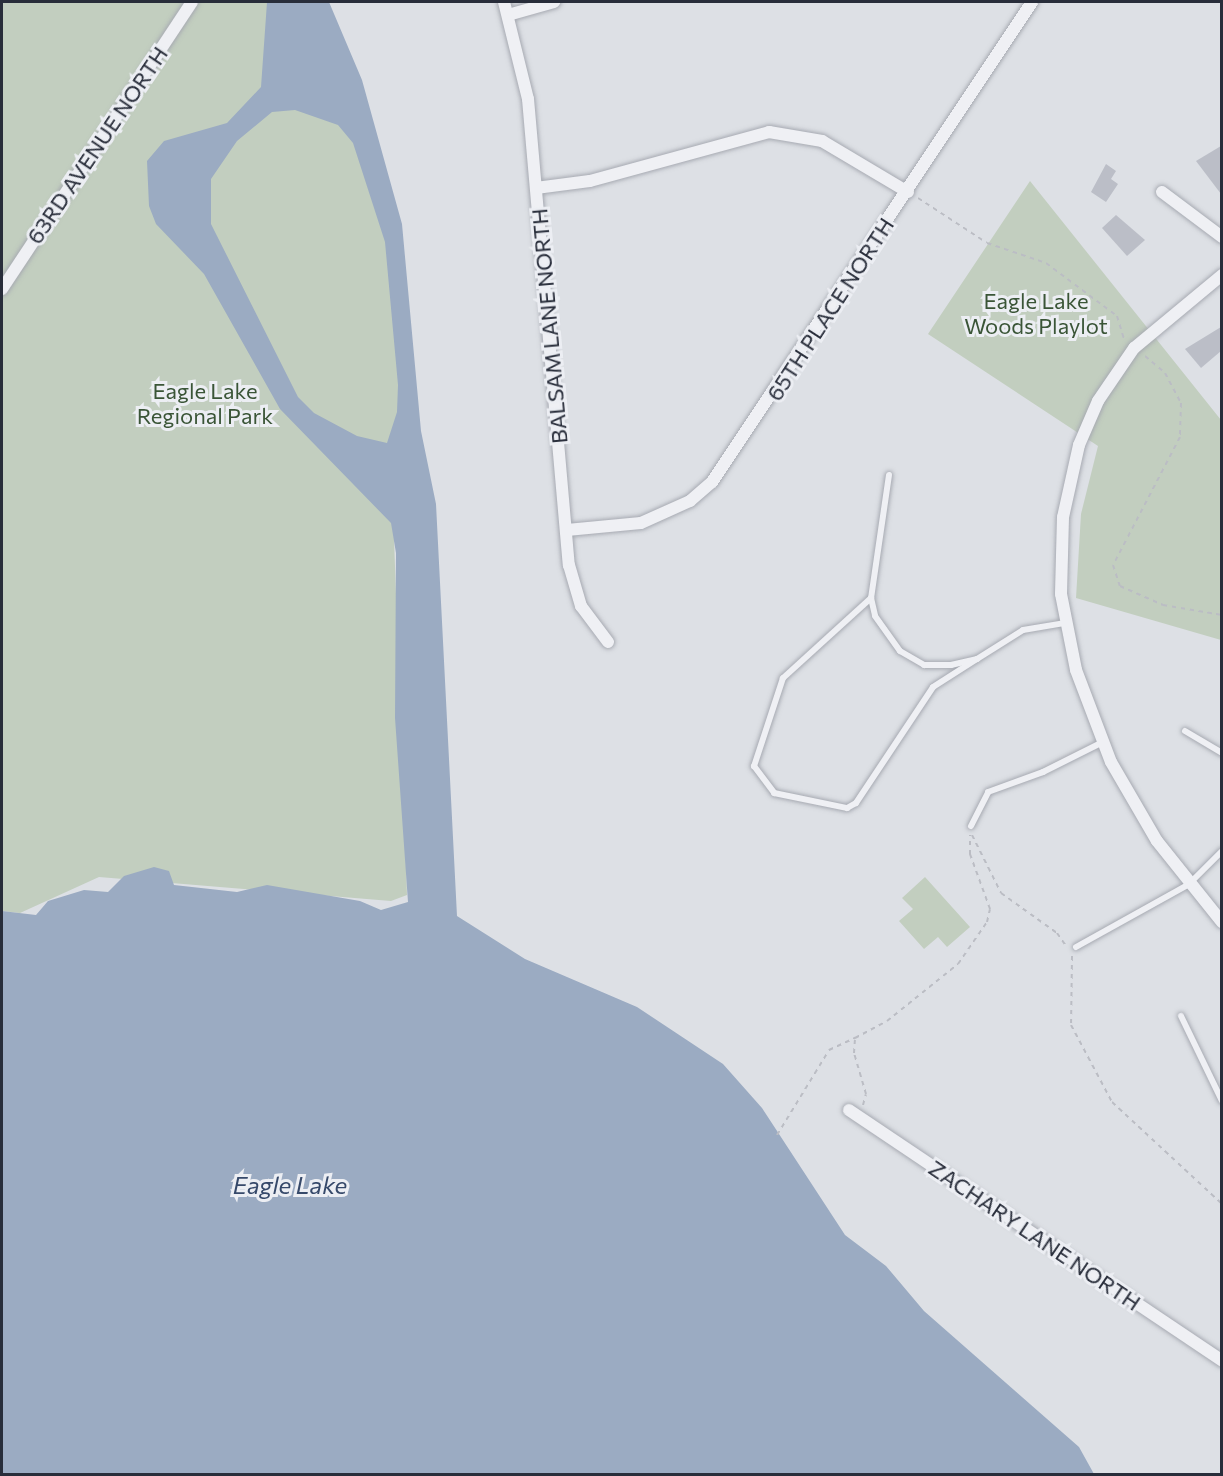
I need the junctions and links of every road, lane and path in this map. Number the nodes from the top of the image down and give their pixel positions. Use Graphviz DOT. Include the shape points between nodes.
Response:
graph roads {
  1 [pos="192,2"];
  2 [pos="504,2"];
  3 [pos="554,2"];
  4 [pos="1032,2"];
  5 [pos="508,15"];
  6 [pos="536,188"];
  7 [pos="908,192"];
  8 [pos="1162,192"];
  9 [pos="1221,237"];
  10 [pos="1221,275"];
  11 [pos="2,289"];
  12 [pos="1134,348"];
  13 [pos="889,475"];
  14 [pos="567,530"];
  15 [pos="871,598"];
  16 [pos="1221,615"];
  17 [pos="1065,623"];
  18 [pos="608,642"];
  19 [pos="977,659"];
  20 [pos="1185,731"];
  21 [pos="1103,741"];
  22 [pos="1221,753"];
  23 [pos="971,826"];
  24 [pos="1221,851"];
  25 [pos="1189,884"];
  26 [pos="1221,922"];
  27 [pos="1073,949"];
  28 [pos="1181,1016"];
  29 [pos="855,1038"];
  30 [pos="1221,1101"];
  31 [pos="854,1113"];
  32 [pos="777,1135"];
  33 [pos="1221,1203"];
  34 [pos="1221,1361"];
  1 -- 11 [label="street, 63RD AVENUE NORTH"];
  2 -- 5 [label="street, BALSAM LANE NORTH"];
  3 -- 5 [label="street"];
  4 -- 7 [label="street, 65TH PLACE NORTH"];
  5 -- 6 [label="street, BALSAM LANE NORTH" via="528,99"];
  6 -- 7 [label="street" via="590,181 769,132 822,141"];
  6 -- 14 [label="street, BALSAM LANE NORTH"];
  7 -- 12 [label="path" via="987,243 1046,263 1117,316 1124,339"];
  7 -- 14 [label="street, 65TH PLACE NORTH" via="712,482 690,501 641,523"];
  8 -- 9 [label="street"];
  10 -- 12 [label="street"];
  12 -- 16 [label="path" via="1165,373 1181,403 1180,437 1113,565 1120,586 1163,605"];
  12 -- 17 [label="street" via="1109,379 1080,445 1063,517"];
  13 -- 15 [label="lane"];
  14 -- 18 [label="street, BALSAM LANE NORTH" via="573,586"];
  15 -- 19 [label="lane" via="875,616 900,651 924,665"];
  15 -- 19 [label="lane" via="783,678 754,766 774,793 846,808 856,803 933,687"];
  17 -- 19 [label="lane" via="1023,630"];
  17 -- 21 [label="street"];
  20 -- 22 [label="lane"];
  21 -- 23 [label="lane" via="1043,772 988,792"];
  21 -- 25 [label="street" via="1129,797"];
  23 -- 27 [label="path" via="977,853 1001,893"];
  23 -- 29 [label="path" via="970,854 990,909 978,941 918,997"];
  24 -- 25 [label="lane"];
  25 -- 26 [label="street"];
  25 -- 27 [label="lane"];
  27 -- 33 [label="path" via="1071,1025 1112,1102"];
  28 -- 30 [label="lane"];
  29 -- 31 [label="path" via="854,1053 866,1094"];
  29 -- 32 [label="path" via="828,1050"];
  31 -- 34 [label="street, ZACHARY LANE NORTH"];
}
